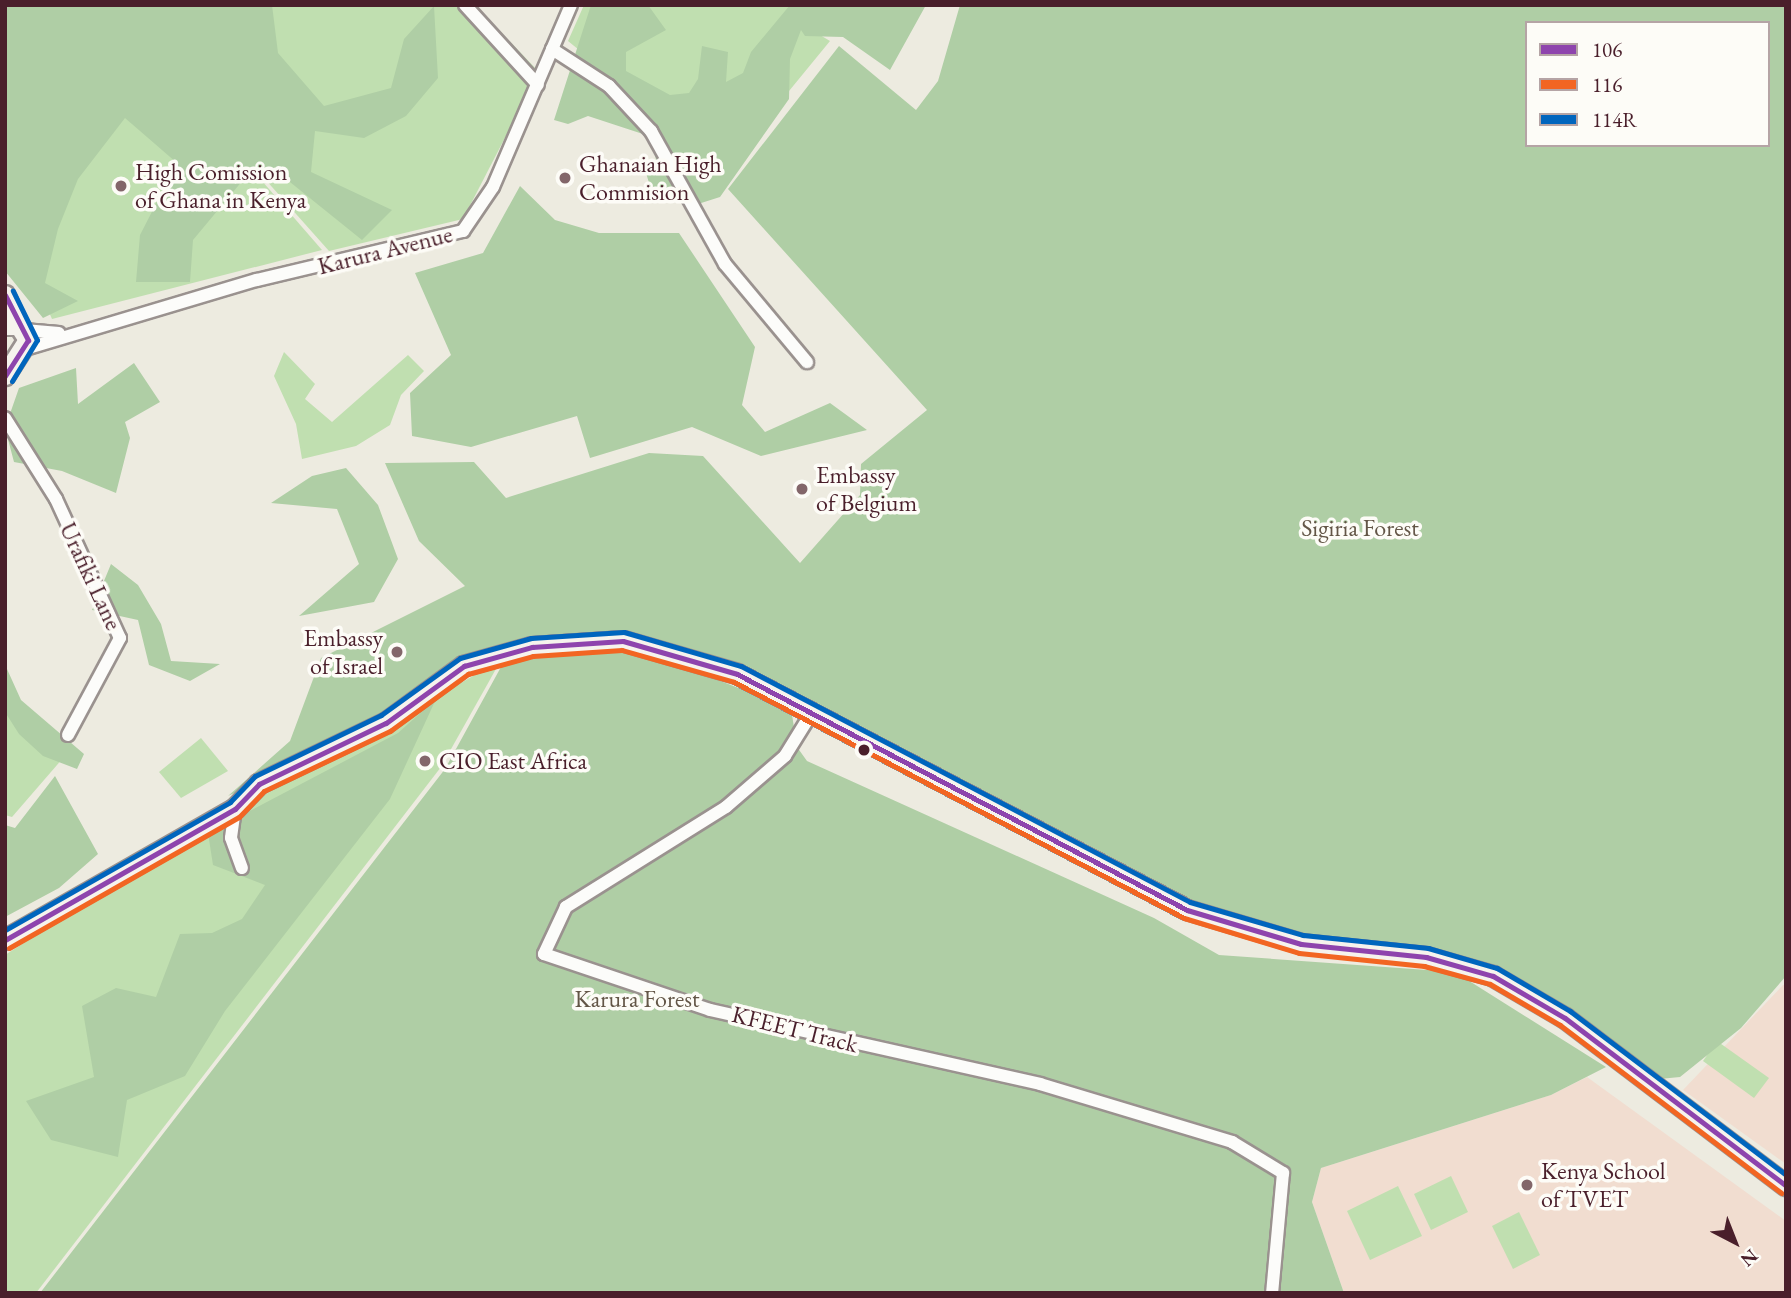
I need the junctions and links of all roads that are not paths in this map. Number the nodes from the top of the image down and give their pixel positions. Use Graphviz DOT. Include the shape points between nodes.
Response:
graph roads {
  1 [pos="465,5"];
  2 [pos="571,5"];
  3 [pos="552,49"];
  4 [pos="538,85"];
  5 [pos="5,295"];
  6 [pos="16,327"];
  7 [pos="64,333"];
  8 [pos="16,354"];
  9 [pos="807,362"];
  10 [pos="5,376"];
  11 [pos="5,418"];
  12 [pos="811,714"];
  13 [pos="68,735"];
  14 [pos="236,809"];
  15 [pos="242,868"];
  16 [pos="5,940"];
  17 [pos="1604,1048"];
  18 [pos="1786,1186"];
  19 [pos="1786,1194"];
  20 [pos="1272,1293"];
  1 -- 4 [label="street"];
  2 -- 3 [label="street, Karura Avenue"];
  3 -- 4 [label="street, Karura Avenue"];
  3 -- 9 [label="street" via="609,86 651,131 720,256"];
  4 -- 7 [label="street, Karura Avenue" via="493,187 463,231"];
  5 -- 6 [label="main road"];
  6 -- 7 [label="street, Karura Avenue"];
  6 -- 8 [label="main road"];
  7 -- 8 [label="street, Karura Avenue"];
  8 -- 10 [label="main road"];
  11 -- 13 [label="street, Urafiki Lane" via="56,499 120,638"];
  12 -- 14 [label="main road" via="737,674 622,641 532,647 464,666 386,723 259,784"];
  12 -- 17 [label="main road" via="1186,910 1301,944 1476,968 1520,989"];
  12 -- 20 [label="street, KFEET Track" via="785,756 726,807 566,907 544,954 710,1010 1040,1084 1232,1142 1283,1173"];
  14 -- 15 [label="street" via="231,838"];
  14 -- 16 [label="main road"];
  17 -- 18 [label="main road"];
  17 -- 19 [label="main road"];
}
